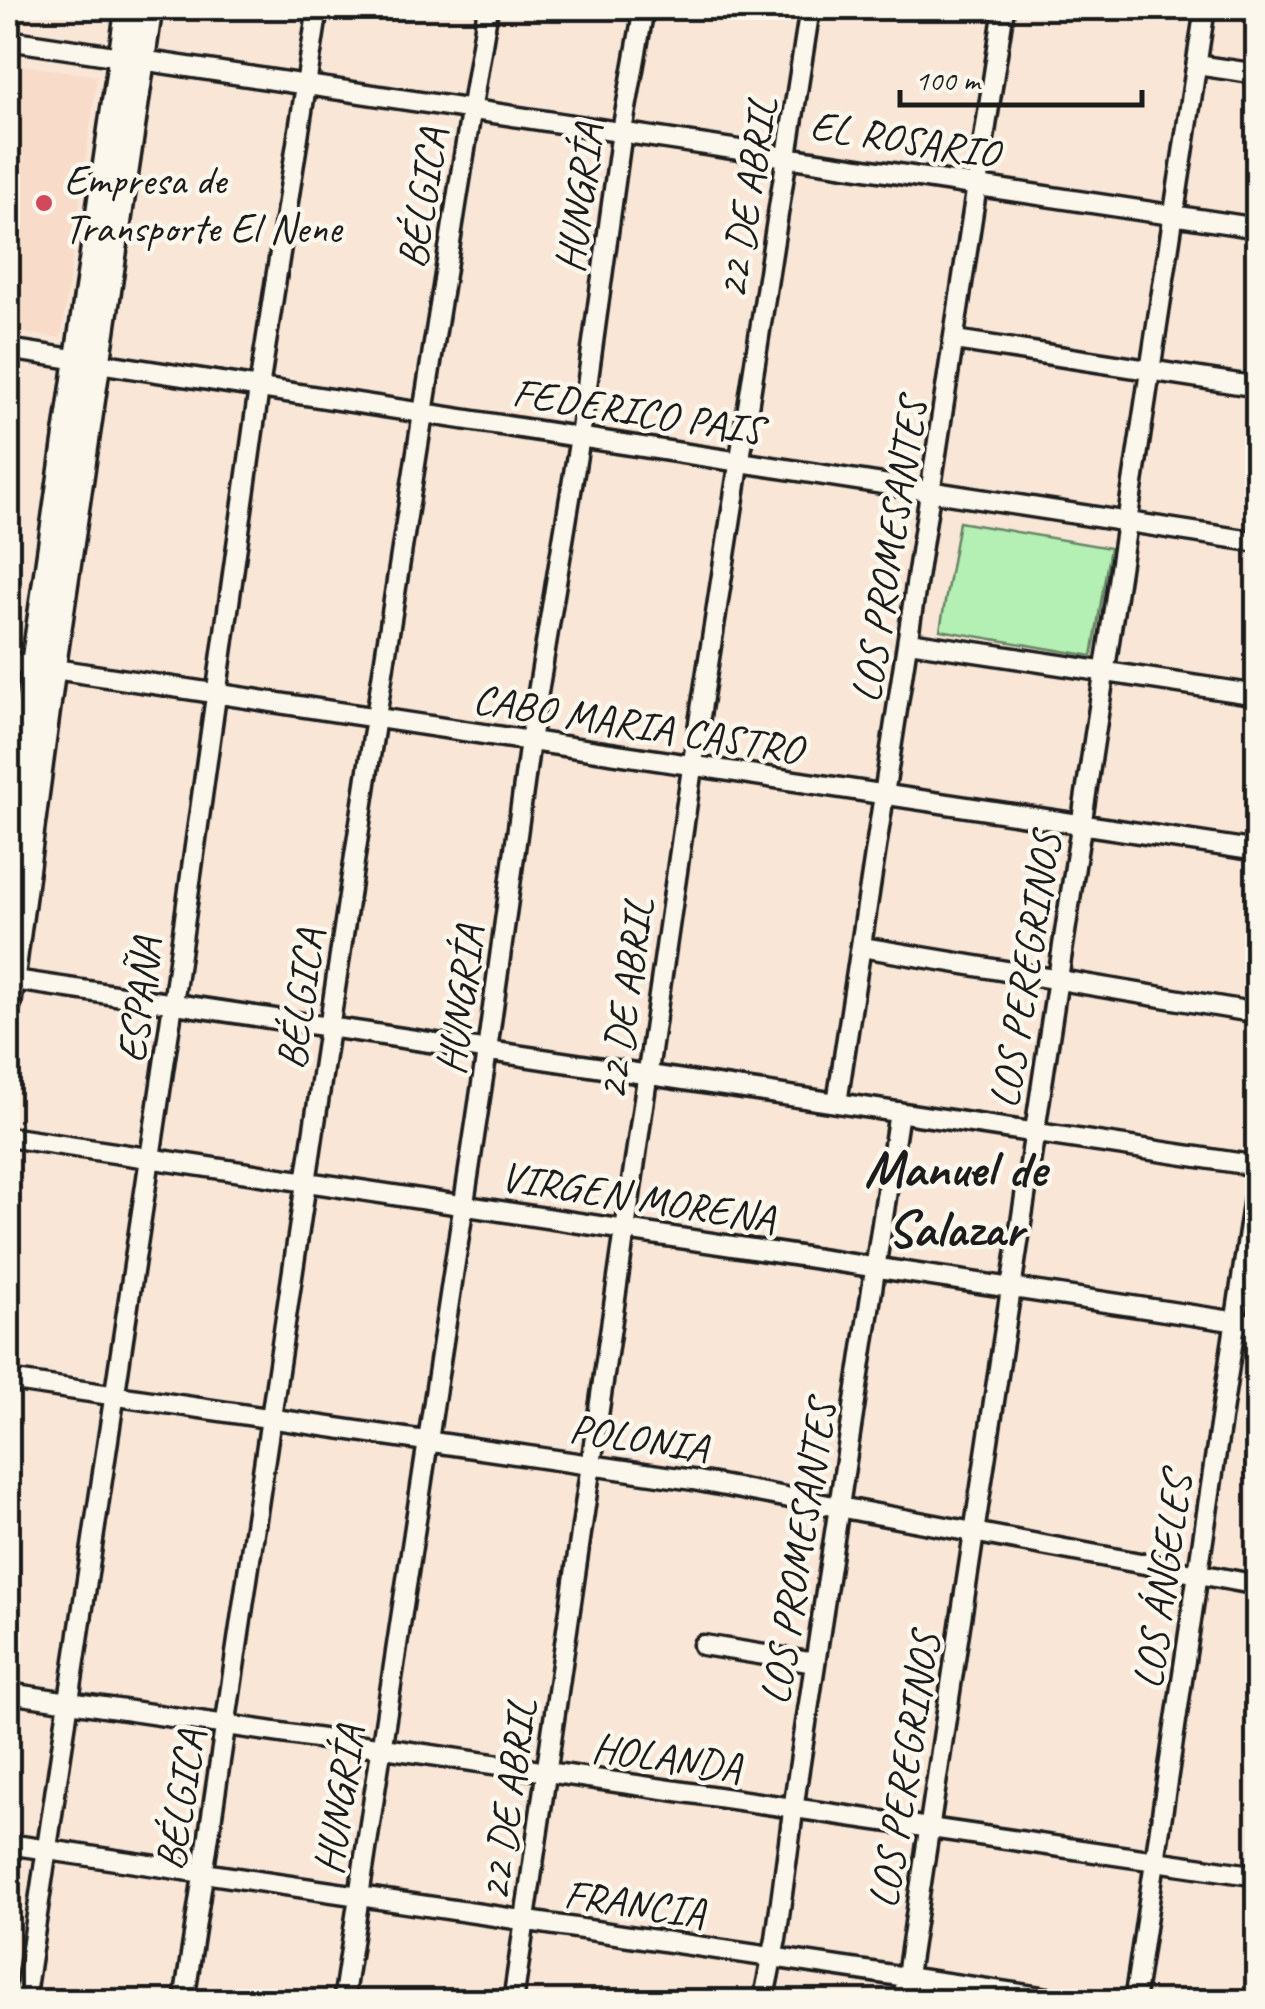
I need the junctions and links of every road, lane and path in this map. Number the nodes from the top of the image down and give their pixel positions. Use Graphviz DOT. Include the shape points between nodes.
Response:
graph roads {
  1 [pos="129,8"];
  2 [pos="149,8"];
  3 [pos="318,8"];
  4 [pos="488,8"];
  5 [pos="644,8"];
  6 [pos="810,8"];
  7 [pos="1004,8"];
  8 [pos="1205,8"];
  9 [pos="8,40"];
  10 [pos="132,57"];
  11 [pos="1197,65"];
  12 [pos="1258,74"];
  13 [pos="307,83"];
  14 [pos="471,108"];
  15 [pos="622,131"];
  16 [pos="788,156"];
  17 [pos="979,185"];
  18 [pos="1176,215"];
  19 [pos="1258,228"];
  20 [pos="956,340"];
  21 [pos="8,350"];
  22 [pos="88,362"];
  23 [pos="1154,370"];
  24 [pos="1258,387"];
  25 [pos="259,388"];
  26 [pos="422,413"];
  27 [pos="580,437"];
  28 [pos="741,461"];
  29 [pos="931,490"];
  30 [pos="1130,521"];
  31 [pos="1258,542"];
  32 [pos="910,642"];
  33 [pos="8,662"];
  34 [pos="43,667"];
  35 [pos="1105,672"];
  36 [pos="216,693"];
  37 [pos="1258,695"];
  38 [pos="376,718"];
  39 [pos="530,741"];
  40 [pos="692,768"];
  41 [pos="885,795"];
  42 [pos="1082,824"];
  43 [pos="8,848"];
  44 [pos="1258,851"];
  45 [pos="862,947"];
  46 [pos="1057,979"];
  47 [pos="9,987"];
  48 [pos="173,1004"];
  49 [pos="1258,1013"];
  50 [pos="330,1027"];
  51 [pos="488,1051"];
  52 [pos="648,1074"];
  53 [pos="838,1103"];
  54 [pos="900,1112"];
  55 [pos="1035,1132"];
  56 [pos="8,1136"];
  57 [pos="150,1158"];
  58 [pos="1258,1168"];
  59 [pos="307,1182"];
  60 [pos="464,1205"];
  61 [pos="625,1230"];
  62 [pos="876,1267"];
  63 [pos="1012,1288"];
  64 [pos="1235,1321"];
  65 [pos="1258,1324"];
  66 [pos="8,1380"];
  67 [pos="114,1396"];
  68 [pos="272,1419"];
  69 [pos="428,1442"];
  70 [pos="591,1465"];
  71 [pos="839,1507"];
  72 [pos="974,1532"];
  73 [pos="1198,1574"];
  74 [pos="1258,1585"];
  75 [pos="703,1645"];
  76 [pos="815,1663"];
  77 [pos="8,1693"];
  78 [pos="69,1702"];
  79 [pos="225,1726"];
  80 [pos="382,1749"];
  81 [pos="546,1774"];
  82 [pos="795,1809"];
  83 [pos="929,1829"];
  84 [pos="8,1844"];
  85 [pos="47,1850"];
  86 [pos="1155,1861"];
  87 [pos="203,1874"];
  88 [pos="1258,1876"];
  89 [pos="359,1897"];
  90 [pos="524,1922"];
  91 [pos="772,1956"];
  92 [pos="906,1976"];
  93 [pos="24,2002"];
  94 [pos="184,2002"];
  95 [pos="344,2002"];
  96 [pos="513,2002"];
  97 [pos="763,2002"];
  98 [pos="903,2002"];
  99 [pos="1076,2002"];
  100 [pos="1134,2002"];
  1 -- 10 [label="street"];
  2 -- 10 [label="street"];
  3 -- 13 [label="street, ESPAÑA"];
  4 -- 14 [label="street, BÉLGICA"];
  5 -- 15 [label="street, HUNGRÍA"];
  6 -- 16 [label="street, 22 DE ABRIL"];
  7 -- 17 [label="street, LOS PROMESANTES"];
  8 -- 11 [label="street, LOS PEREGRINOS"];
  9 -- 10 [label="street, EL ROSARIO"];
  10 -- 13 [label="street, EL ROSARIO"];
  10 -- 22 [label="street"];
  11 -- 12 [label="street"];
  11 -- 18 [label="street, LOS PEREGRINOS"];
  13 -- 14 [label="street, EL ROSARIO"];
  13 -- 25 [label="street, ESPAÑA"];
  14 -- 15 [label="street, EL ROSARIO"];
  14 -- 26 [label="street, BÉLGICA"];
  15 -- 16 [label="street, EL ROSARIO"];
  15 -- 27 [label="street, HUNGRÍA"];
  16 -- 17 [label="street, EL ROSARIO"];
  16 -- 28 [label="street, 22 DE ABRIL"];
  17 -- 18 [label="street, EL ROSARIO"];
  17 -- 20 [label="street, LOS PROMESANTES"];
  18 -- 19 [label="street, EL ROSARIO"];
  18 -- 23 [label="street, LOS PEREGRINOS"];
  20 -- 23 [label="street"];
  20 -- 29 [label="street, LOS PROMESANTES"];
  21 -- 22 [label="street, FEDERICO PAIS"];
  22 -- 25 [label="street, FEDERICO PAIS"];
  22 -- 34 [label="street"];
  23 -- 24 [label="street"];
  23 -- 30 [label="street, LOS PEREGRINOS"];
  25 -- 26 [label="street, FEDERICO PAIS"];
  25 -- 36 [label="street, ESPAÑA"];
  26 -- 27 [label="street, FEDERICO PAIS"];
  26 -- 38 [label="street, BÉLGICA"];
  27 -- 28 [label="street, FEDERICO PAIS"];
  27 -- 39 [label="street, HUNGRÍA"];
  28 -- 29 [label="street, FEDERICO PAIS"];
  28 -- 40 [label="street, 22 DE ABRIL"];
  29 -- 30 [label="street, FEDERICO PAIS"];
  29 -- 32 [label="street, LOS PROMESANTES"];
  30 -- 31 [label="street, FEDERICO PAIS"];
  30 -- 35 [label="street, LOS PEREGRINOS"];
  32 -- 35 [label="street"];
  32 -- 41 [label="street, LOS PROMESANTES"];
  33 -- 34 [label="street, CABO MARIA CASTRO"];
  34 -- 36 [label="street, CABO MARIA CASTRO"];
  34 -- 43 [label="street"];
  34 -- 47 [label="street"];
  35 -- 37 [label="street"];
  35 -- 42 [label="street, LOS PEREGRINOS"];
  36 -- 38 [label="street, CABO MARIA CASTRO"];
  36 -- 48 [label="street, ESPAÑA"];
  38 -- 39 [label="street, CABO MARIA CASTRO"];
  38 -- 50 [label="street, BÉLGICA"];
  39 -- 40 [label="street, CABO MARIA CASTRO"];
  39 -- 51 [label="street, HUNGRÍA"];
  40 -- 41 [label="street, CABO MARIA CASTRO"];
  40 -- 52 [label="street, 22 DE ABRIL"];
  41 -- 42 [label="street, CABO MARIA CASTRO"];
  41 -- 45 [label="street, LOS PROMESANTES"];
  42 -- 44 [label="street, CABO MARIA CASTRO"];
  42 -- 46 [label="street, LOS PEREGRINOS"];
  45 -- 46 [label="street"];
  45 -- 53 [label="street, LOS PROMESANTES"];
  46 -- 49 [label="street"];
  46 -- 55 [label="street, LOS PEREGRINOS"];
  47 -- 48 [label="street"];
  48 -- 50 [label="street"];
  48 -- 57 [label="street, ESPAÑA"];
  50 -- 51 [label="street"];
  50 -- 59 [label="street, BÉLGICA"];
  51 -- 52 [label="street"];
  51 -- 60 [label="street, HUNGRÍA"];
  52 -- 53 [label="street"];
  52 -- 61 [label="street, 22 DE ABRIL"];
  53 -- 54 [label="street"];
  54 -- 55 [label="street"];
  54 -- 62 [label="street, LOS PROMESANTES"];
  55 -- 58 [label="street"];
  55 -- 63 [label="street, LOS PEREGRINOS"];
  56 -- 57 [label="street, VIRGEN MORENA"];
  57 -- 59 [label="street, VIRGEN MORENA"];
  57 -- 67 [label="street, ESPAÑA"];
  58 -- 64 [label="street, LOS ÁNGELES"];
  59 -- 60 [label="street, VIRGEN MORENA"];
  59 -- 68 [label="street, BÉLGICA"];
  60 -- 61 [label="street, VIRGEN MORENA"];
  60 -- 69 [label="street, HUNGRÍA"];
  61 -- 62 [label="street, VIRGEN MORENA"];
  61 -- 70 [label="street, 22 DE ABRIL"];
  62 -- 63 [label="street, VIRGEN MORENA"];
  62 -- 71 [label="street, LOS PROMESANTES"];
  63 -- 64 [label="street, VIRGEN MORENA"];
  63 -- 72 [label="street, LOS PEREGRINOS"];
  64 -- 65 [label="street, VIRGEN MORENA"];
  64 -- 73 [label="street, LOS ÁNGELES"];
  66 -- 67 [label="street, POLONIA"];
  67 -- 68 [label="street, POLONIA"];
  67 -- 78 [label="street, ESPAÑA"];
  68 -- 69 [label="street, POLONIA"];
  68 -- 79 [label="street, BÉLGICA"];
  69 -- 70 [label="street, POLONIA"];
  69 -- 80 [label="street, HUNGRÍA"];
  70 -- 71 [label="street, POLONIA"];
  70 -- 81 [label="street, 22 DE ABRIL"];
  71 -- 72 [label="street, POLONIA"];
  71 -- 76 [label="street, LOS PROMESANTES"];
  72 -- 73 [label="street, POLONIA"];
  72 -- 83 [label="street, LOS PEREGRINOS"];
  73 -- 74 [label="street, POLONIA"];
  73 -- 86 [label="street, LOS ÁNGELES"];
  75 -- 76 [label="street"];
  76 -- 82 [label="street, LOS PROMESANTES"];
  77 -- 78 [label="street, HOLANDA"];
  78 -- 79 [label="street, HOLANDA"];
  78 -- 85 [label="street, ESPAÑA"];
  79 -- 80 [label="street, HOLANDA"];
  79 -- 87 [label="street, BÉLGICA"];
  80 -- 81 [label="street, HOLANDA"];
  80 -- 89 [label="street, HUNGRÍA"];
  81 -- 82 [label="street, HOLANDA"];
  81 -- 90 [label="street, 22 DE ABRIL"];
  82 -- 83 [label="street, HOLANDA"];
  82 -- 91 [label="street, LOS PROMESANTES"];
  83 -- 86 [label="street, HOLANDA"];
  83 -- 92 [label="street, LOS PEREGRINOS"];
  84 -- 85 [label="street, FRANCIA"];
  85 -- 87 [label="street, FRANCIA"];
  85 -- 93 [label="street, ESPAÑA"];
  86 -- 88 [label="street, HOLANDA"];
  86 -- 100 [label="street, LOS ÁNGELES"];
  87 -- 89 [label="street, FRANCIA"];
  87 -- 94 [label="street, BÉLGICA"];
  89 -- 90 [label="street, FRANCIA"];
  89 -- 95 [label="street, HUNGRÍA"];
  90 -- 91 [label="street, FRANCIA"];
  90 -- 96 [label="street, 22 DE ABRIL"];
  91 -- 92 [label="street, FRANCIA"];
  91 -- 97 [label="street, LOS PROMESANTES"];
  92 -- 98 [label="street, LOS PEREGRINOS"];
  92 -- 99 [label="street, FRANCIA"];
}
